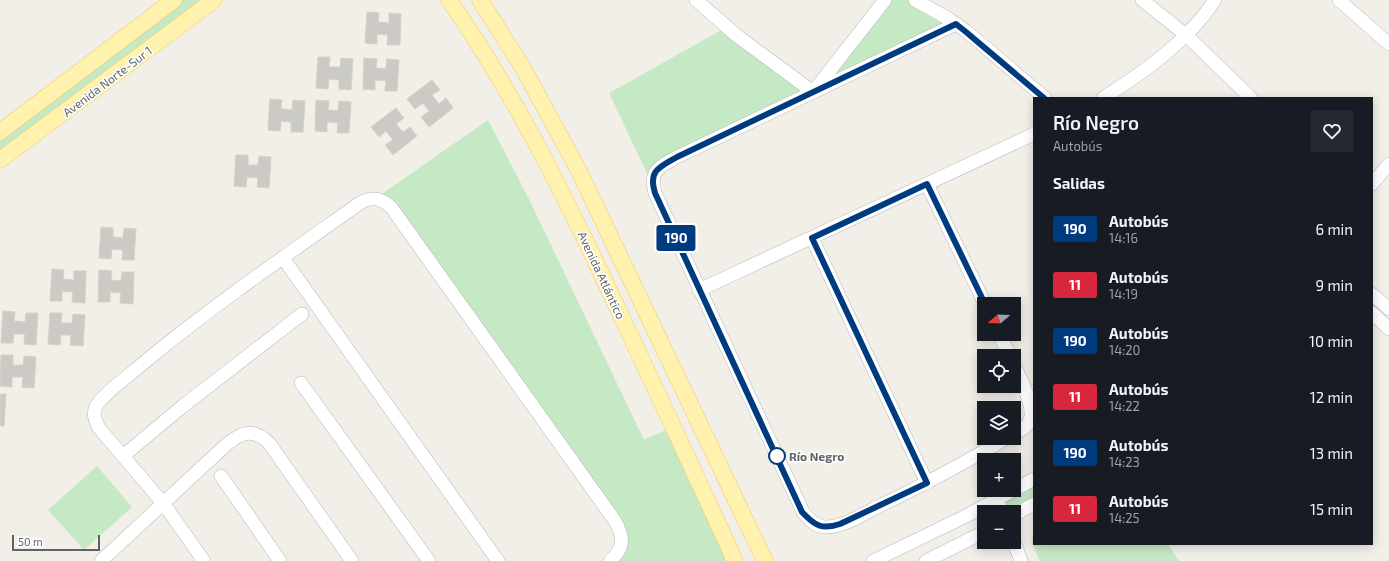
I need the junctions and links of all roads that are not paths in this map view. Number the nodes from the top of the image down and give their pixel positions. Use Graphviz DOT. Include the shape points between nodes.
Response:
graph roads {
  1 [pos="174,0"];
  2 [pos="214,0"];
  3 [pos="450,0"];
  4 [pos="480,0"];
  5 [pos="696,0"];
  6 [pos="885,0"];
  7 [pos="915,0"];
  8 [pos="1142,0"];
  9 [pos="1215,0"];
  10 [pos="1339,0"];
  11 [pos="956,24"];
  12 [pos="1186,35"];
  13 [pos="1389,44"];
  14 [pos="813,92"];
  15 [pos="1043,97"];
  16 [pos="1104,97"];
  17 [pos="1250,97"];
  18 [pos="0,132"];
  19 [pos="1033,134"];
  20 [pos="0,160"];
  21 [pos="1389,164"];
  22 [pos="1373,183"];
  23 [pos="927,184"];
  24 [pos="812,238"];
  25 [pos="283,258"];
  26 [pos="699,290"];
  27 [pos="1373,295"];
  28 [pos="982,297"];
  29 [pos="1389,310"];
  30 [pos="302,314"];
  31 [pos="1373,314"];
  32 [pos="1389,329"];
  33 [pos="1021,380"];
  34 [pos="301,384"];
  35 [pos="1021,430"];
  36 [pos="995,445"];
  37 [pos="123,456"];
  38 [pos="221,476"];
  39 [pos="1033,480"];
  40 [pos="927,483"];
  41 [pos="996,500"];
  42 [pos="163,503"];
  43 [pos="998,505"];
  44 [pos="1033,505"];
  45 [pos="1021,511"];
  46 [pos="977,536"];
  47 [pos="757,544"];
  48 [pos="1017,549"];
  49 [pos="734,560"];
  50 [pos="101,561"];
  51 [pos="204,561"];
  52 [pos="280,561"];
  53 [pos="352,561"];
  54 [pos="429,561"];
  55 [pos="498,561"];
  56 [pos="610,561"];
  57 [pos="765,561"];
  58 [pos="769,561"];
  59 [pos="873,561"];
  60 [pos="926,561"];
  61 [pos="1021,561"];
  1 -- 18 [label="main road, Avenida Norte-Sur 1"];
  2 -- 20 [label="main road, Avenida Norte-Sur 1"];
  3 -- 49 [label="main road, Avenida Atlántico" via="500,78 559,186"];
  4 -- 47 [label="main road, Avenida Atlántico" via="523,68 578,169"];
  5 -- 14 [label="street" via="736,35"];
  6 -- 14 [label="street"];
  7 -- 11 [label="street"];
  8 -- 12 [label="street"];
  9 -- 12 [label="street"];
  10 -- 13 [label="street"];
  11 -- 14 [label="street"];
  11 -- 15 [label="street"];
  12 -- 16 [label="street"];
  12 -- 17 [label="street"];
  14 -- 26 [label="street" via="677,157 662,165 653,176 655,193"];
  19 -- 23 [label="street"];
  21 -- 22 [label="street"];
  23 -- 24 [label="street"];
  23 -- 28 [label="street"];
  24 -- 26 [label="street"];
  24 -- 40 [label="street"];
  25 -- 37 [label="street" via="184,329 98,405 94,412 98,428"];
  25 -- 55 [label="street"];
  25 -- 56 [label="street" via="368,199 376,198 391,207 615,521 621,534 622,546"];
  26 -- 40 [label="street" via="802,512 810,520 823,527 832,527"];
  27 -- 29 [label="street"];
  30 -- 37 [label="street"];
  31 -- 32 [label="street"];
  33 -- 35 [label="street" via="1028,396 1031,417"];
  34 -- 54 [label="street"];
  36 -- 40 [label="street"];
  37 -- 42 [label="street"];
  38 -- 52 [label="street"];
  39 -- 41 [label="street"];
  41 -- 43 [label="street"];
  41 -- 59 [label="street"];
  42 -- 50 [label="street"];
  42 -- 51 [label="street"];
  42 -- 53 [label="street" via="234,438 244,433 257,434 269,443"];
  44 -- 45 [label="street"];
  46 -- 60 [label="street"];
  47 -- 57 [label="main road, Avenida Atlántico"];
  47 -- 58 [label="main road"];
  48 -- 61 [label="street"];
}
